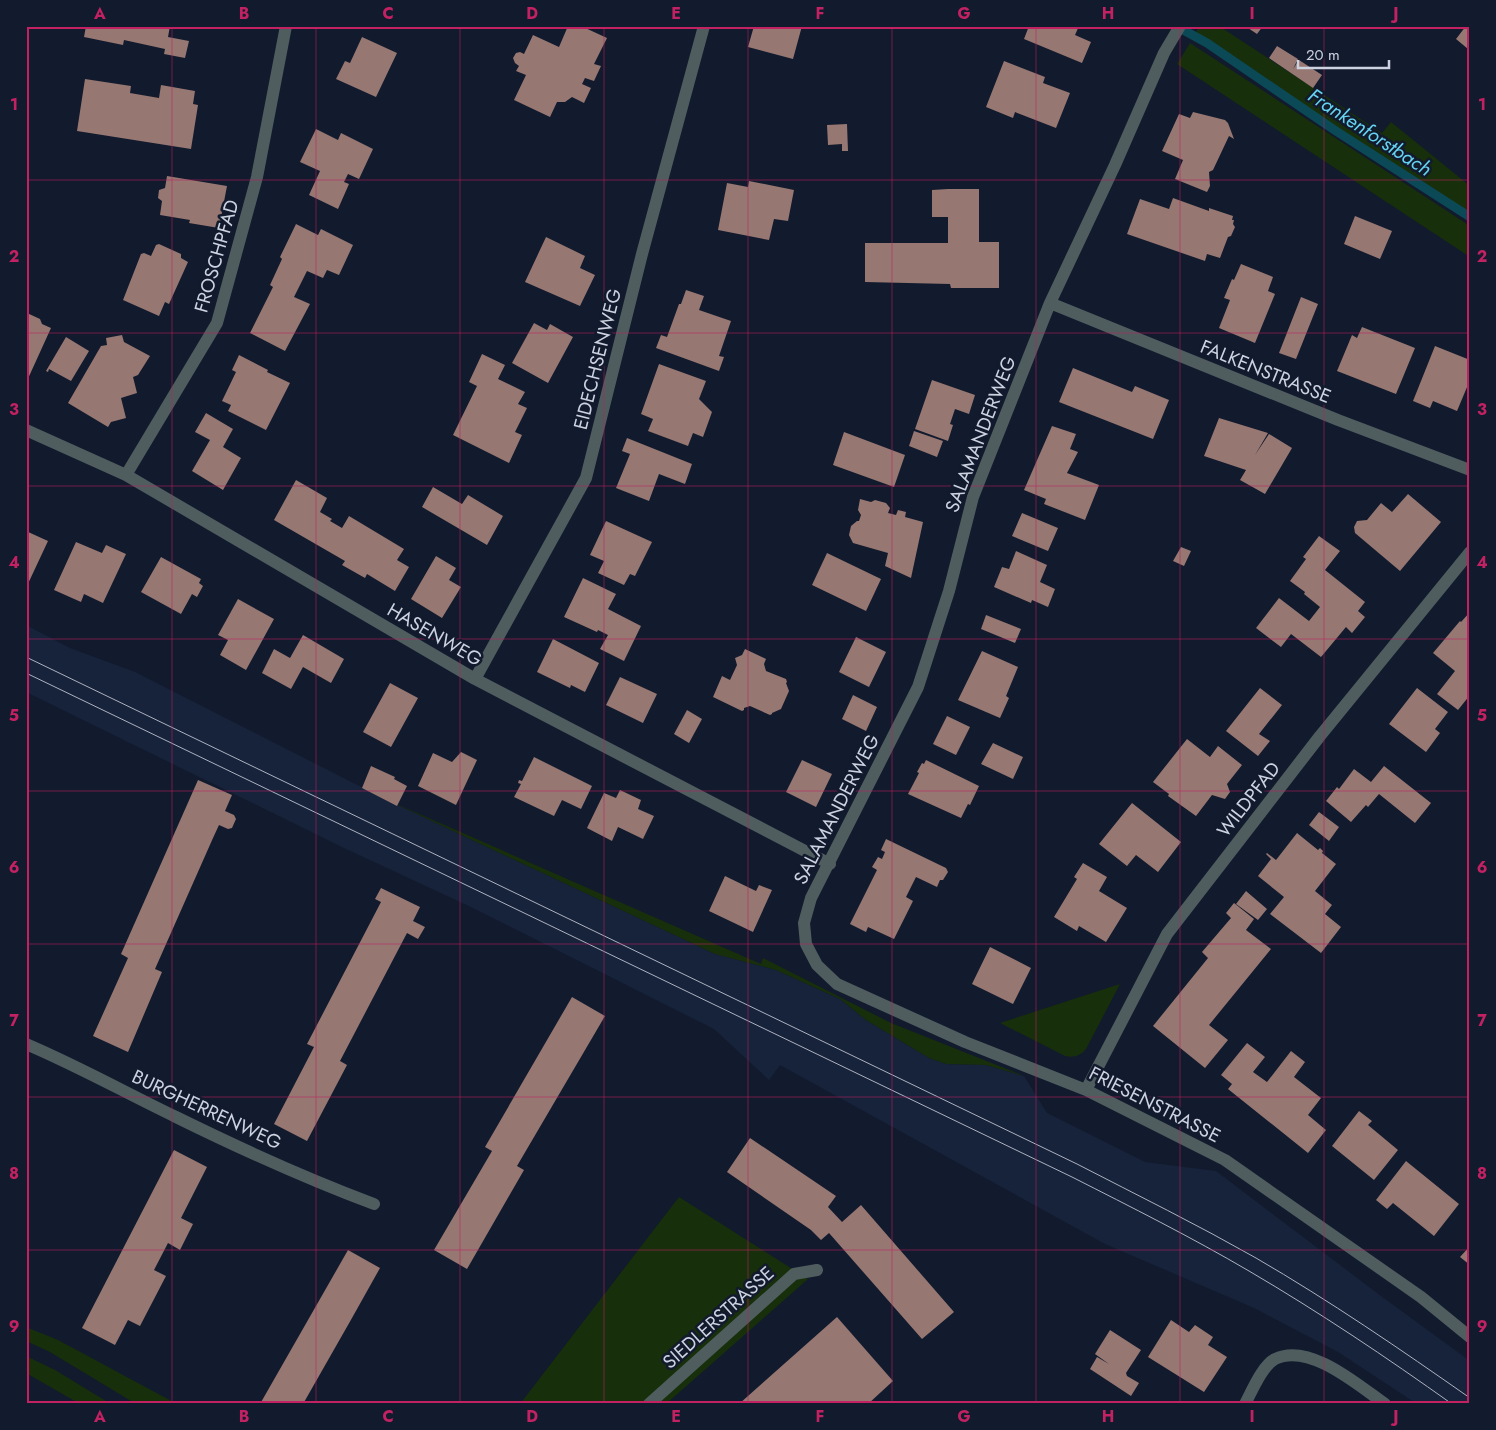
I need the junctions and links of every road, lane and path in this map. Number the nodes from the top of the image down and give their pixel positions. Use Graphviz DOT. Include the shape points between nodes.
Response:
graph roads {
  1 [pos="286,26"];
  2 [pos="704,26"];
  3 [pos="1180,26"];
  4 [pos="1050,303"];
  5 [pos="26,430"];
  6 [pos="1470,470"];
  7 [pos="126,475"];
  8 [pos="1470,552"];
  9 [pos="475,680"];
  10 [pos="830,864"];
  11 [pos="806,944"];
  12 [pos="26,1044"];
  13 [pos="1086,1090"];
  14 [pos="374,1204"];
  15 [pos="818,1270"];
  16 [pos="1470,1337"];
  17 [pos="649,1404"];
  18 [pos="1246,1404"];
  19 [pos="1385,1404"];
  1 -- 7 [label="street, FROSCHPFAD" via="257,177 217,323"];
  2 -- 9 [label="street, EIDECHSENWEG" via="586,478"];
  3 -- 4 [label="street, SALAMANDERWEG" via="1164,53 1116,165"];
  4 -- 6 [label="street, FALKENSTRASSE"];
  4 -- 10 [label="street, SALAMANDERWEG" via="973,497 949,591 918,687"];
  5 -- 7 [label="street, HASENWEG"];
  7 -- 9 [label="street, HASENWEG"];
  8 -- 13 [label="street, WILDPFAD" via="1320,736 1167,934"];
  9 -- 10 [label="street, HASENWEG"];
  10 -- 11 [label="street, SALAMANDERWEG" via="812,898 804,923"];
  11 -- 13 [label="street, FRIESENSTRASSE" via="817,965 837,984 966,1042"];
  12 -- 14 [label="street, BURGHERRENWEG" via="194,1125"];
  13 -- 16 [label="street, FRIESENSTRASSE" via="1225,1160 1351,1246"];
  15 -- 17 [label="street, SIEDLERSTRASSE" via="794,1274"];
  18 -- 19 [label="street" via="1261,1374 1274,1359 1295,1354 1338,1371"];
}
